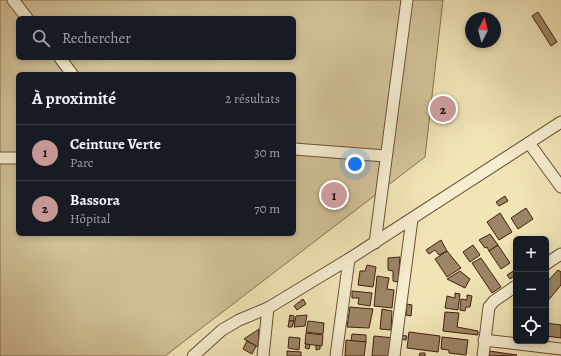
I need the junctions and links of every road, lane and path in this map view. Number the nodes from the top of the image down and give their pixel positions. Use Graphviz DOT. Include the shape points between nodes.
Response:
graph roads {
  1 [pos="13,0"];
  2 [pos="407,0"];
  3 [pos="25,16"];
  4 [pos="62,60"];
  5 [pos="70,72"];
  6 [pos="561,122"];
  7 [pos="529,143"];
  8 [pos="296,149"];
  9 [pos="386,156"];
  10 [pos="0,158"];
  11 [pos="16,158"];
  12 [pos="561,187"];
  13 [pos="412,219"];
  14 [pos="375,243"];
  15 [pos="561,254"];
  16 [pos="349,259"];
  17 [pos="549,262"];
  18 [pos="513,288"];
  19 [pos="268,308"];
  20 [pos="484,340"];
  21 [pos="561,349"];
  22 [pos="193,356"];
  23 [pos="263,356"];
  24 [pos="336,356"];
  25 [pos="394,356"];
  26 [pos="483,356"];
  1 -- 3 [label="street"];
  2 -- 9 [label="street"];
  4 -- 5 [label="street"];
  6 -- 7 [label="street"];
  7 -- 12 [label="street"];
  7 -- 13 [label="street"];
  8 -- 9 [label="street"];
  9 -- 14 [label="street"];
  10 -- 11 [label="street"];
  13 -- 14 [label="street"];
  13 -- 25 [label="street"];
  14 -- 16 [label="street"];
  15 -- 17 [label="street"];
  16 -- 19 [label="street"];
  16 -- 24 [label="street"];
  18 -- 20 [label="street" via="491,304"];
  19 -- 22 [label="street" via="222,330"];
  19 -- 23 [label="street"];
  20 -- 21 [label="street"];
  20 -- 26 [label="street"];
}
